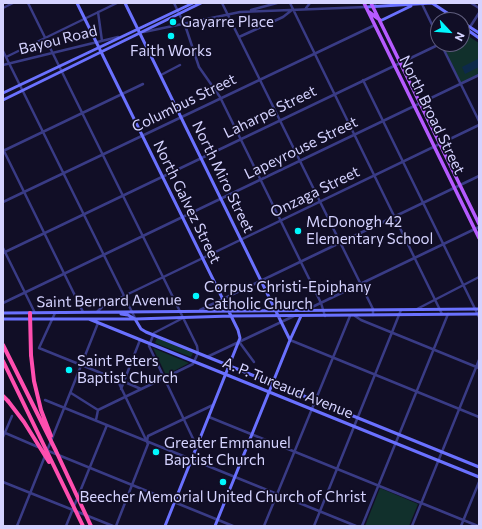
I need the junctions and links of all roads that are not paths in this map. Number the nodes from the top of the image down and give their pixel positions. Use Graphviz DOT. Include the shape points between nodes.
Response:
graph roads {
  1 [pos="13,3"];
  2 [pos="28,3"];
  3 [pos="77,3"];
  4 [pos="118,3"];
  5 [pos="125,3"];
  6 [pos="174,3"];
  7 [pos="193,3"];
  8 [pos="201,3"];
  9 [pos="222,3"];
  10 [pos="277,3"];
  11 [pos="290,3"];
  12 [pos="310,3"];
  13 [pos="471,3"];
  14 [pos="373,4"];
  15 [pos="422,4"];
  16 [pos="365,5"];
  17 [pos="413,5"];
  18 [pos="3,8"];
  19 [pos="306,8"];
  20 [pos="479,8"];
  21 [pos="293,10"];
  22 [pos="248,11"];
  23 [pos="368,11"];
  24 [pos="98,12"];
  25 [pos="178,12"];
  26 [pos="446,12"];
  27 [pos="479,13"];
  28 [pos="228,14"];
  29 [pos="85,19"];
  30 [pos="380,21"];
  31 [pos="430,21"];
  32 [pos="184,24"];
  33 [pos="374,25"];
  34 [pos="470,27"];
  35 [pos="138,30"];
  36 [pos="470,32"];
  37 [pos="141,33"];
  38 [pos="479,33"];
  39 [pos="46,37"];
  40 [pos="119,37"];
  41 [pos="239,37"];
  42 [pos="479,38"];
  43 [pos="102,41"];
  44 [pos="96,42"];
  45 [pos="99,47"];
  46 [pos="430,48"];
  47 [pos="3,51"];
  48 [pos="313,52"];
  49 [pos="444,52"];
  50 [pos="53,53"];
  51 [pos="102,53"];
  52 [pos="6,57"];
  53 [pos="400,62"];
  54 [pos="9,64"];
  55 [pos="3,65"];
  56 [pos="180,65"];
  57 [pos="394,65"];
  58 [pos="59,66"];
  59 [pos="62,72"];
  60 [pos="161,75"];
  61 [pos="479,75"];
  62 [pos="259,78"];
  63 [pos="363,80"];
  64 [pos="143,84"];
  65 [pos="461,84"];
  66 [pos="19,85"];
  67 [pos="22,91"];
  68 [pos="3,93"];
  69 [pos="122,94"];
  70 [pos="333,94"];
  71 [pos="220,97"];
  72 [pos="3,100"];
  73 [pos="420,103"];
  74 [pos="414,106"];
  75 [pos="82,114"];
  76 [pos="181,116"];
  77 [pos="280,120"];
  78 [pos="384,121"];
  79 [pos="479,121"];
  80 [pos="479,125"];
  81 [pos="42,132"];
  82 [pos="142,135"];
  83 [pos="354,135"];
  84 [pos="240,139"];
  85 [pos="440,144"];
  86 [pos="434,146"];
  87 [pos="3,150"];
  88 [pos="103,154"];
  89 [pos="201,158"];
  90 [pos="300,161"];
  91 [pos="403,162"];
  92 [pos="63,173"];
  93 [pos="162,176"];
  94 [pos="374,176"];
  95 [pos="479,176"];
  96 [pos="261,180"];
  97 [pos="460,185"];
  98 [pos="454,188"];
  99 [pos="24,192"];
  100 [pos="124,195"];
  101 [pos="222,199"];
  102 [pos="3,202"];
  103 [pos="320,203"];
  104 [pos="423,203"];
  105 [pos="83,215"];
  106 [pos="182,217"];
  107 [pos="394,217"];
  108 [pos="281,221"];
  109 [pos="479,224"];
  110 [pos="479,227"];
  111 [pos="475,229"];
  112 [pos="45,233"];
  113 [pos="142,236"];
  114 [pos="479,238"];
  115 [pos="242,240"];
  116 [pos="341,244"];
  117 [pos="443,244"];
  118 [pos="3,248"];
  119 [pos="4,253"];
  120 [pos="104,255"];
  121 [pos="415,258"];
  122 [pos="203,259"];
  123 [pos="302,262"];
  124 [pos="65,275"];
  125 [pos="479,277"];
  126 [pos="164,278"];
  127 [pos="262,281"];
  128 [pos="360,285"];
  129 [pos="464,285"];
  130 [pos="25,293"];
  131 [pos="124,296"];
  132 [pos="435,299"];
  133 [pos="223,300"];
  134 [pos="3,303"];
  135 [pos="322,303"];
  136 [pos="373,309"];
  137 [pos="417,309"];
  138 [pos="440,309"];
  139 [pos="477,309"];
  140 [pos="200,310"];
  141 [pos="228,310"];
  142 [pos="276,310"];
  143 [pos="306,310"];
  144 [pos="325,310"];
  145 [pos="401,310"];
  146 [pos="180,311"];
  147 [pos="3,312"];
  148 [pos="83,312"];
  149 [pos="97,312"];
  150 [pos="111,312"];
  151 [pos="131,312"];
  152 [pos="32,313"];
  153 [pos="55,313"];
  154 [pos="442,314"];
  155 [pos="448,314"];
  156 [pos="399,315"];
  157 [pos="479,315"];
  158 [pos="231,316"];
  159 [pos="279,316"];
  160 [pos="294,316"];
  161 [pos="301,316"];
  162 [pos="325,316"];
  163 [pos="350,316"];
  164 [pos="355,316"];
  165 [pos="373,316"];
  166 [pos="184,317"];
  167 [pos="97,318"];
  168 [pos="3,319"];
  169 [pos="30,319"];
  170 [pos="52,319"];
  171 [pos="88,319"];
  172 [pos="135,319"];
  173 [pos="98,322"];
  174 [pos="282,322"];
  175 [pos="392,333"];
  176 [pos="153,335"];
  177 [pos="140,340"];
  178 [pos="290,340"];
  179 [pos="240,342"];
  180 [pos="150,344"];
  181 [pos="3,345"];
  182 [pos="434,350"];
  183 [pos="198,353"];
  184 [pos="206,357"];
  185 [pos="332,358"];
  186 [pos="3,360"];
  187 [pos="479,360"];
  188 [pos="194,362"];
  189 [pos="254,362"];
  190 [pos="82,365"];
  191 [pos="230,366"];
  192 [pos="478,367"];
  193 [pos="226,375"];
  194 [pos="374,375"];
  195 [pos="116,377"];
  196 [pos="164,378"];
  197 [pos="125,381"];
  198 [pos="272,384"];
  199 [pos="121,389"];
  200 [pos="141,389"];
  201 [pos="269,392"];
  202 [pos="418,392"];
  203 [pos="71,393"];
  204 [pos="3,396"];
  205 [pos="125,397"];
  206 [pos="45,400"];
  207 [pos="315,401"];
  208 [pos="214,405"];
  209 [pos="65,408"];
  210 [pos="311,409"];
  211 [pos="459,409"];
  212 [pos="98,410"];
  213 [pos="12,416"];
  214 [pos="209,417"];
  215 [pos="479,417"];
  216 [pos="357,418"];
  217 [pos="184,419"];
  218 [pos="96,420"];
  219 [pos="107,425"];
  220 [pos="354,426"];
  221 [pos="4,432"];
  222 [pos="252,434"];
  223 [pos="399,435"];
  224 [pos="3,437"];
  225 [pos="147,441"];
  226 [pos="396,443"];
  227 [pos="197,448"];
  228 [pos="47,450"];
  229 [pos="56,451"];
  230 [pos="294,452"];
  231 [pos="442,452"];
  232 [pos="192,460"];
  233 [pos="438,460"];
  234 [pos="90,467"];
  235 [pos="479,467"];
  236 [pos="337,469"];
  237 [pos="234,477"];
  238 [pos="479,477"];
  239 [pos="59,478"];
  240 [pos="3,482"];
  241 [pos="479,482"];
  242 [pos="132,484"];
  243 [pos="379,486"];
  244 [pos="30,493"];
  245 [pos="277,494"];
  246 [pos="175,502"];
  247 [pos="421,504"];
  248 [pos="73,510"];
  249 [pos="320,511"];
  250 [pos="217,520"];
  251 [pos="463,520"];
  252 [pos="17,526"];
  253 [pos="66,526"];
  254 [pos="83,526"];
  255 [pos="92,526"];
  256 [pos="114,526"];
  257 [pos="165,526"];
  258 [pos="215,526"];
  259 [pos="233,526"];
  260 [pos="264,526"];
  261 [pos="314,526"];
  262 [pos="356,526"];
  263 [pos="362,526"];
  264 [pos="412,526"];
  265 [pos="461,526"];
  266 [pos="478,526"];
  1 -- 18 [label="street"];
  2 -- 39 [label="street"];
  3 -- 29 [label="street, North Galvez Street"];
  4 -- 24 [label="street"];
  5 -- 35 [label="street, North Miro Street"];
  6 -- 25 [label="street"];
  7 -- 25 [label="street"];
  8 -- 25 [label="street"];
  9 -- 28 [label="street"];
  10 -- 22 [label="street"];
  11 -- 21 [label="street"];
  12 -- 19 [label="street"];
  13 -- 20 [label="street"];
  14 -- 16 [label="street"];
  14 -- 17 [label="street"];
  14 -- 30 [label="main road, North Broad Street"];
  15 -- 17 [label="street"];
  15 -- 26 [label="street" via="432,3"];
  15 -- 31 [label="street"];
  16 -- 19 [label="street"];
  16 -- 23 [label="main road, North Broad Street"];
  17 -- 30 [label="street"];
  19 -- 21 [label="street"];
  21 -- 22 [label="street"];
  21 -- 41 [label="street"];
  21 -- 48 [label="street"];
  22 -- 28 [label="street"];
  23 -- 30 [label="main road"];
  23 -- 33 [label="main road, North Broad Street"];
  24 -- 29 [label="street"];
  24 -- 43 [label="street"];
  25 -- 32 [label="street"];
  25 -- 35 [label="street"];
  25 -- 37 [label="street"];
  27 -- 34 [label="street"];
  28 -- 32 [label="street"];
  28 -- 41 [label="street"];
  29 -- 39 [label="street"];
  29 -- 44 [label="street, North Galvez Street"];
  30 -- 53 [label="main road, North Broad Street"];
  32 -- 37 [label="street"];
  32 -- 71 [label="street" via="199,67"];
  33 -- 48 [label="street, Columbus Street"];
  33 -- 57 [label="main road, North Broad Street"];
  34 -- 38 [label="street"];
  35 -- 37 [label="street, North Miro Street"];
  35 -- 40 [label="street"];
  36 -- 42 [label="street"];
  37 -- 51 [label="street"];
  37 -- 60 [label="street, North Miro Street"];
  39 -- 50 [label="street"];
  39 -- 52 [label="street"];
  40 -- 43 [label="street, Bayou Road"];
  40 -- 45 [label="street"];
  41 -- 62 [label="street"];
  43 -- 44 [label="street, Bayou Road"];
  44 -- 45 [label="street, North Galvez Street"];
  44 -- 50 [label="street, Bayou Road"];
  45 -- 51 [label="street, North Galvez Street"];
  45 -- 58 [label="street"];
  46 -- 53 [label="street, Laharpe Street"];
  47 -- 52 [label="street"];
  48 -- 62 [label="street, Columbus Street"];
  48 -- 70 [label="street"];
  49 -- 65 [label="street"];
  50 -- 54 [label="street, Bayou Road"];
  50 -- 58 [label="street"];
  51 -- 59 [label="street"];
  51 -- 69 [label="street, North Galvez Street"];
  52 -- 54 [label="street"];
  53 -- 57 [label="street, Laharpe Street"];
  53 -- 73 [label="main road, North Broad Street"];
  54 -- 55 [label="street, Bayou Road"];
  54 -- 66 [label="street"];
  56 -- 60 [label="street"];
  57 -- 63 [label="street, Laharpe Street"];
  57 -- 74 [label="main road, North Broad Street"];
  58 -- 59 [label="street"];
  58 -- 66 [label="street"];
  59 -- 67 [label="street"];
  59 -- 75 [label="street"];
  60 -- 76 [label="street, North Miro Street"];
  61 -- 65 [label="street, Lapeyrouse Street"];
  62 -- 71 [label="street, Columbus Street"];
  62 -- 77 [label="street"];
  63 -- 70 [label="street, Laharpe Street"];
  63 -- 78 [label="street"];
  64 -- 69 [label="street"];
  65 -- 73 [label="street, Lapeyrouse Street"];
  65 -- 79 [label="street"];
  66 -- 67 [label="street"];
  66 -- 68 [label="street"];
  67 -- 72 [label="street"];
  67 -- 81 [label="street"];
  69 -- 75 [label="street"];
  69 -- 82 [label="street, North Galvez Street"];
  70 -- 77 [label="street, Laharpe Street"];
  70 -- 83 [label="street"];
  71 -- 76 [label="street, Columbus Street"];
  71 -- 84 [label="street"];
  73 -- 74 [label="street, Lapeyrouse Street"];
  73 -- 85 [label="main road, North Broad Street"];
  74 -- 78 [label="street, Lapeyrouse Street"];
  74 -- 86 [label="main road, North Broad Street"];
  75 -- 81 [label="street"];
  75 -- 88 [label="street"];
  76 -- 82 [label="street, Columbus Street"];
  76 -- 89 [label="street, North Miro Street"];
  77 -- 84 [label="street, Laharpe Street"];
  77 -- 90 [label="street"];
  78 -- 83 [label="street, Lapeyrouse Street"];
  78 -- 91 [label="street"];
  80 -- 85 [label="street, Onzaga Street"];
  81 -- 87 [label="street"];
  81 -- 92 [label="street"];
  82 -- 88 [label="street, Columbus Street"];
  82 -- 93 [label="street, North Galvez Street"];
  83 -- 90 [label="street, Lapeyrouse Street"];
  83 -- 94 [label="street"];
  84 -- 89 [label="street, Laharpe Street"];
  84 -- 96 [label="street"];
  85 -- 86 [label="street, Onzaga Street"];
  85 -- 97 [label="main road, North Broad Street"];
  86 -- 91 [label="street, Onzaga Street"];
  86 -- 98 [label="main road, North Broad Street"];
  87 -- 99 [label="street"];
  88 -- 92 [label="street, Columbus Street"];
  88 -- 100 [label="street"];
  89 -- 93 [label="street, Laharpe Street"];
  89 -- 101 [label="street, North Miro Street"];
  90 -- 96 [label="street, Lapeyrouse Street"];
  90 -- 103 [label="street"];
  91 -- 94 [label="street, Onzaga Street"];
  91 -- 104 [label="street"];
  92 -- 99 [label="street, Columbus Street"];
  92 -- 105 [label="street"];
  93 -- 100 [label="street, Laharpe Street"];
  93 -- 106 [label="street, North Galvez Street"];
  94 -- 103 [label="street, Onzaga Street"];
  94 -- 107 [label="street"];
  95 -- 97 [label="street"];
  96 -- 101 [label="street, Lapeyrouse Street"];
  96 -- 108 [label="street"];
  97 -- 98 [label="street"];
  97 -- 109 [label="main road, North Broad Street"];
  98 -- 104 [label="street"];
  98 -- 111 [label="main road, North Broad Street"];
  99 -- 102 [label="street, Columbus Street"];
  99 -- 112 [label="street"];
  100 -- 105 [label="street, Laharpe Street"];
  100 -- 113 [label="street"];
  101 -- 106 [label="street, Lapeyrouse Street"];
  101 -- 115 [label="street, North Miro Street"];
  103 -- 108 [label="street, Onzaga Street"];
  103 -- 116 [label="street"];
  104 -- 107 [label="street"];
  104 -- 117 [label="street"];
  105 -- 112 [label="street, Laharpe Street"];
  105 -- 120 [label="street"];
  106 -- 113 [label="street, Lapeyrouse Street"];
  106 -- 122 [label="street, North Galvez Street"];
  107 -- 116 [label="street"];
  107 -- 121 [label="street"];
  108 -- 115 [label="street, Onzaga Street"];
  108 -- 123 [label="street"];
  110 -- 111 [label="street"];
  111 -- 114 [label="main road, North Broad Street"];
  111 -- 117 [label="street"];
  112 -- 119 [label="street, Laharpe Street"];
  112 -- 124 [label="street"];
  113 -- 120 [label="street, Lapeyrouse Street"];
  113 -- 126 [label="street"];
  115 -- 122 [label="street, Onzaga Street"];
  115 -- 127 [label="street, North Miro Street"];
  116 -- 123 [label="street"];
  116 -- 128 [label="street"];
  117 -- 121 [label="street"];
  117 -- 129 [label="street"];
  118 -- 119 [label="street"];
  119 -- 130 [label="street"];
  120 -- 124 [label="street, Lapeyrouse Street"];
  120 -- 131 [label="street"];
  121 -- 128 [label="street"];
  121 -- 132 [label="street"];
  122 -- 126 [label="street, Onzaga Street"];
  122 -- 133 [label="street, North Galvez Street"];
  123 -- 127 [label="street"];
  123 -- 135 [label="street"];
  124 -- 130 [label="street, Lapeyrouse Street"];
  124 -- 148 [label="street"];
  125 -- 129 [label="street"];
  126 -- 131 [label="street, Onzaga Street"];
  126 -- 146 [label="street"];
  127 -- 133 [label="street"];
  127 -- 142 [label="street, North Miro Street"];
  128 -- 135 [label="street"];
  128 -- 136 [label="street"];
  129 -- 132 [label="street"];
  129 -- 139 [label="street"];
  130 -- 134 [label="street, Lapeyrouse Street"];
  130 -- 152 [label="street"];
  131 -- 149 [label="street, Onzaga Street"];
  131 -- 151 [label="street"];
  132 -- 137 [label="street"];
  132 -- 138 [label="street"];
  133 -- 140 [label="street"];
  133 -- 141 [label="street, North Galvez Street"];
  135 -- 143 [label="street"];
  135 -- 144 [label="street"];
  136 -- 144 [label="street, Saint Bernard Avenue"];
  136 -- 145 [label="street, Saint Bernard Avenue"];
  136 -- 165 [label="street"];
  137 -- 138 [label="street, Saint Bernard Avenue"];
  137 -- 145 [label="street, Saint Bernard Avenue"];
  138 -- 139 [label="street, Saint Bernard Avenue"];
  138 -- 154 [label="street"];
  139 -- 157 [label="street"];
  140 -- 141 [label="street, Saint Bernard Avenue"];
  140 -- 146 [label="street, Saint Bernard Avenue"];
  141 -- 142 [label="street, Saint Bernard Avenue"];
  141 -- 158 [label="street, North Galvez Street"];
  142 -- 143 [label="street, Saint Bernard Avenue"];
  142 -- 159 [label="street, North Miro Street"];
  143 -- 144 [label="street, Saint Bernard Avenue"];
  144 -- 162 [label="street"];
  145 -- 156 [label="street"];
  146 -- 151 [label="street, Saint Bernard Avenue"];
  146 -- 166 [label="street"];
  147 -- 152 [label="street, Saint Bernard Avenue"];
  148 -- 149 [label="street, Saint Bernard Avenue"];
  148 -- 153 [label="street, Saint Bernard Avenue"];
  149 -- 150 [label="street, Saint Bernard Avenue"];
  149 -- 167 [label="street"];
  150 -- 151 [label="street, Saint Bernard Avenue"];
  150 -- 172 [label="street, A. P. Tureaud Avenue"];
  151 -- 172 [label="street"];
  152 -- 153 [label="street, Saint Bernard Avenue"];
  152 -- 169 [label="highway"];
  153 -- 170 [label="street"];
  154 -- 155 [label="street, Saint Bernard Avenue"];
  154 -- 156 [label="street, Saint Bernard Avenue"];
  155 -- 157 [label="street, Saint Bernard Avenue"];
  155 -- 182 [label="street"];
  156 -- 165 [label="street, Saint Bernard Avenue"];
  156 -- 175 [label="street"];
  158 -- 159 [label="street, Saint Bernard Avenue"];
  158 -- 166 [label="street, Saint Bernard Avenue"];
  158 -- 179 [label="street, North Galvez Street"];
  159 -- 160 [label="street, Saint Bernard Avenue"];
  159 -- 174 [label="street, North Miro Street"];
  160 -- 161 [label="street, Saint Bernard Avenue"];
  160 -- 174 [label="street"];
  161 -- 162 [label="street, Saint Bernard Avenue"];
  161 -- 178 [label="street"];
  162 -- 163 [label="street, Saint Bernard Avenue"];
  163 -- 164 [label="street, Saint Bernard Avenue"];
  163 -- 185 [label="street"];
  164 -- 165 [label="street, Saint Bernard Avenue"];
  164 -- 175 [label="street"];
  166 -- 172 [label="street, Saint Bernard Avenue"];
  166 -- 176 [label="street" via="154,332"];
  166 -- 183 [label="street"];
  167 -- 171 [label="street, Saint Bernard Avenue"];
  167 -- 172 [label="street, Saint Bernard Avenue"];
  168 -- 169 [label="street, Saint Bernard Avenue"];
  169 -- 170 [label="street, Saint Bernard Avenue"];
  169 -- 229 [label="highway, bridge" via="34,381 41,410"];
  170 -- 171 [label="street, Saint Bernard Avenue"];
  170 -- 190 [label="street" via="39,348"];
  171 -- 173 [label="street, A. P. Tureaud Avenue"];
  172 -- 176 [label="street, A. P. Tureaud Avenue" via="141,329"];
  173 -- 177 [label="street, A. P. Tureaud Avenue"];
  173 -- 190 [label="street"];
  174 -- 178 [label="street, North Miro Street"];
  174 -- 179 [label="street"];
  175 -- 182 [label="street"];
  175 -- 194 [label="street"];
  176 -- 180 [label="street"];
  176 -- 183 [label="street, A. P. Tureaud Avenue"];
  177 -- 180 [label="street, A. P. Tureaud Avenue"];
  177 -- 197 [label="street"];
  178 -- 185 [label="street"];
  178 -- 198 [label="street"];
  179 -- 184 [label="street"];
  179 -- 189 [label="street"];
  179 -- 191 [label="street"];
  180 -- 188 [label="street, A. P. Tureaud Avenue"];
  180 -- 196 [label="street"];
  181 -- 229 [label="highway, bridge"];
  182 -- 192 [label="street"];
  182 -- 202 [label="street"];
  183 -- 184 [label="street, A. P. Tureaud Avenue"];
  183 -- 188 [label="street"];
  184 -- 191 [label="street, A. P. Tureaud Avenue"];
  185 -- 194 [label="street"];
  185 -- 207 [label="street"];
  186 -- 239 [label="highway, bridge"];
  187 -- 192 [label="street"];
  188 -- 193 [label="street, A. P. Tureaud Avenue"];
  188 -- 196 [label="street"];
  190 -- 195 [label="street" via="106,376"];
  190 -- 203 [label="street"];
  191 -- 193 [label="street"];
  191 -- 198 [label="street, A. P. Tureaud Avenue"];
  192 -- 211 [label="street"];
  193 -- 201 [label="street, A. P. Tureaud Avenue"];
  193 -- 208 [label="street"];
  194 -- 202 [label="street"];
  194 -- 216 [label="street"];
  195 -- 197 [label="street"];
  195 -- 199 [label="street"];
  196 -- 200 [label="street"];
  196 -- 217 [label="street"];
  197 -- 199 [label="street"];
  197 -- 200 [label="street"];
  198 -- 201 [label="street"];
  198 -- 207 [label="street, A. P. Tureaud Avenue"];
  199 -- 205 [label="street"];
  200 -- 205 [label="street"];
  201 -- 210 [label="street, A. P. Tureaud Avenue"];
  201 -- 222 [label="street"];
  202 -- 211 [label="street"];
  202 -- 223 [label="street"];
  203 -- 209 [label="street"];
  203 -- 212 [label="street"];
  204 -- 239 [label="highway, bridge" via="24,422"];
  205 -- 212 [label="street"];
  205 -- 225 [label="street"];
  206 -- 209 [label="street"];
  207 -- 210 [label="street"];
  207 -- 216 [label="street, A. P. Tureaud Avenue"];
  208 -- 214 [label="street"];
  208 -- 217 [label="street"];
  209 -- 218 [label="street"];
  209 -- 228 [label="street"];
  210 -- 220 [label="street, A. P. Tureaud Avenue"];
  210 -- 230 [label="street"];
  211 -- 215 [label="street"];
  211 -- 231 [label="street"];
  212 -- 218 [label="street"];
  213 -- 221 [label="street"];
  214 -- 222 [label="street"];
  214 -- 227 [label="street"];
  216 -- 220 [label="street"];
  216 -- 223 [label="street, A. P. Tureaud Avenue"];
  217 -- 225 [label="street" via="148,436"];
  217 -- 227 [label="street"];
  218 -- 219 [label="street"];
  219 -- 225 [label="street"];
  219 -- 234 [label="street"];
  220 -- 226 [label="street, A. P. Tureaud Avenue"];
  220 -- 236 [label="street"];
  221 -- 224 [label="street"];
  221 -- 228 [label="street"];
  222 -- 230 [label="street"];
  222 -- 237 [label="street"];
  223 -- 226 [label="street"];
  223 -- 231 [label="street, A. P. Tureaud Avenue"];
  225 -- 232 [label="street"];
  225 -- 242 [label="street"];
  226 -- 233 [label="street, A. P. Tureaud Avenue"];
  226 -- 243 [label="street"];
  227 -- 232 [label="street"];
  228 -- 234 [label="street"];
  228 -- 244 [label="street"];
  229 -- 255 [label="highway, bridge"];
  230 -- 236 [label="street"];
  230 -- 245 [label="street"];
  231 -- 233 [label="street"];
  231 -- 235 [label="street, A. P. Tureaud Avenue"];
  232 -- 237 [label="street"];
  232 -- 246 [label="street"];
  233 -- 238 [label="street, A. P. Tureaud Avenue"];
  233 -- 247 [label="street"];
  234 -- 242 [label="street"];
  234 -- 248 [label="street"];
  236 -- 243 [label="street"];
  236 -- 249 [label="street"];
  237 -- 245 [label="street"];
  237 -- 250 [label="street"];
  239 -- 254 [label="highway, bridge"];
  240 -- 244 [label="street"];
  241 -- 251 [label="street"];
  242 -- 246 [label="street"];
  242 -- 256 [label="street"];
  243 -- 247 [label="street"];
  243 -- 263 [label="street"];
  244 -- 248 [label="street"];
  244 -- 252 [label="street"];
  245 -- 249 [label="street"];
  245 -- 260 [label="street"];
  246 -- 250 [label="street"];
  246 -- 257 [label="street"];
  247 -- 251 [label="street"];
  247 -- 264 [label="street"];
  248 -- 253 [label="street"];
  248 -- 256 [label="street"];
  249 -- 261 [label="street"];
  249 -- 262 [label="street"];
  250 -- 258 [label="street"];
  250 -- 259 [label="street"];
  251 -- 265 [label="street"];
  251 -- 266 [label="street"];
}
